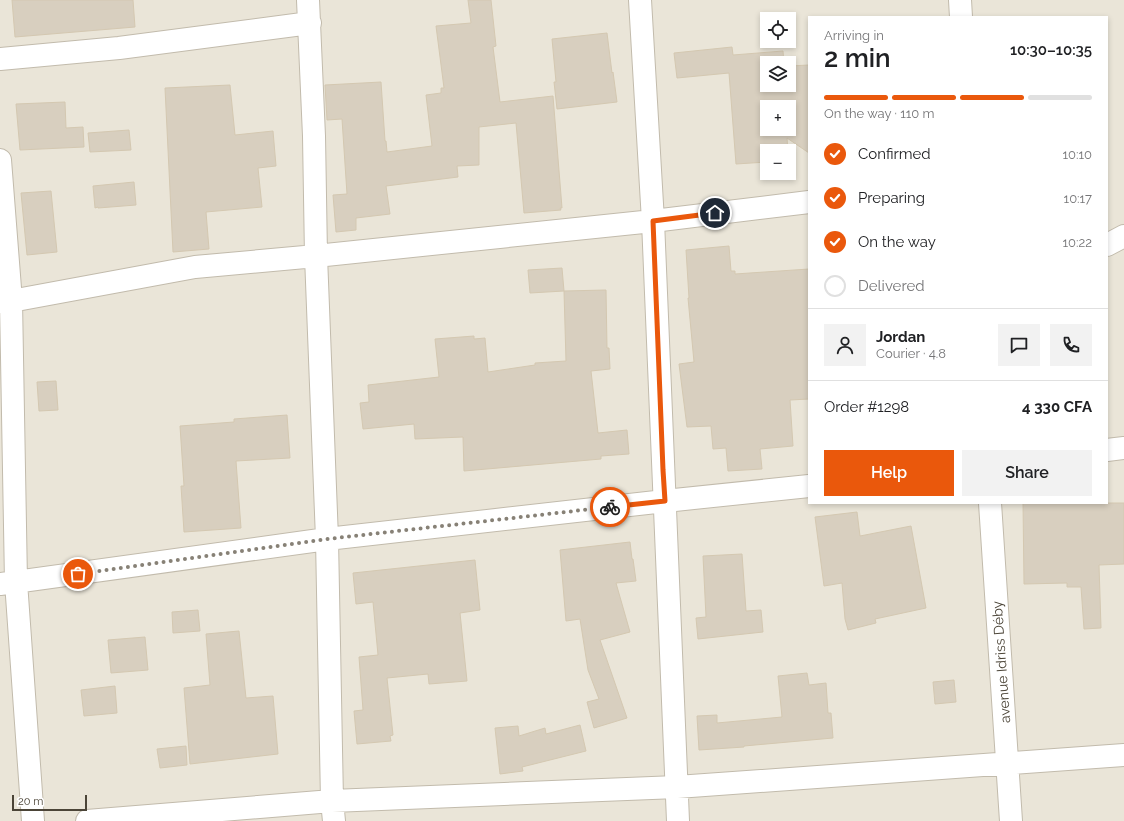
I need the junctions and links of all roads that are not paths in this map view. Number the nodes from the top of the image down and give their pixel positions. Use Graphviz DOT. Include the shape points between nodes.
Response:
graph roads {
  1 [pos="308,0"];
  2 [pos="640,0"];
  3 [pos="960,0"];
  4 [pos="961,16"];
  5 [pos="310,24"];
  6 [pos="0,59"];
  7 [pos="0,160"];
  8 [pos="808,202"];
  9 [pos="653,221"];
  10 [pos="1124,236"];
  11 [pos="1108,244"];
  12 [pos="316,256"];
  13 [pos="6,301"];
  14 [pos="1124,448"];
  15 [pos="1108,450"];
  16 [pos="808,486"];
  17 [pos="665,501"];
  18 [pos="990,504"];
  19 [pos="327,539"];
  20 [pos="8,583"];
  21 [pos="1124,754"];
  22 [pos="1008,763"];
  23 [pos="677,787"];
  24 [pos="333,811"];
  25 [pos="33,821"];
  26 [pos="87,821"];
  27 [pos="678,821"];
  28 [pos="1011,821"];
  1 -- 5 [label="street"];
  2 -- 9 [label="street"];
  3 -- 4 [label="street"];
  5 -- 6 [label="street" via="119,48"];
  5 -- 12 [label="street"];
  7 -- 13 [label="street"];
  8 -- 9 [label="street"];
  9 -- 12 [label="street"];
  9 -- 17 [label="street"];
  10 -- 11 [label="street"];
  12 -- 13 [label="street" via="195,267"];
  12 -- 19 [label="street"];
  13 -- 20 [label="street"];
  14 -- 15 [label="street"];
  16 -- 17 [label="street"];
  17 -- 19 [label="street"];
  17 -- 23 [label="street"];
  18 -- 22 [label="street, avenue Idriss Déby"];
  19 -- 20 [label="street"];
  19 -- 24 [label="street"];
  20 -- 25 [label="street"];
  21 -- 22 [label="street"];
  22 -- 23 [label="street"];
  22 -- 28 [label="street, avenue Idriss Déby"];
  23 -- 24 [label="street"];
  23 -- 27 [label="street"];
  24 -- 26 [label="street"];
}
